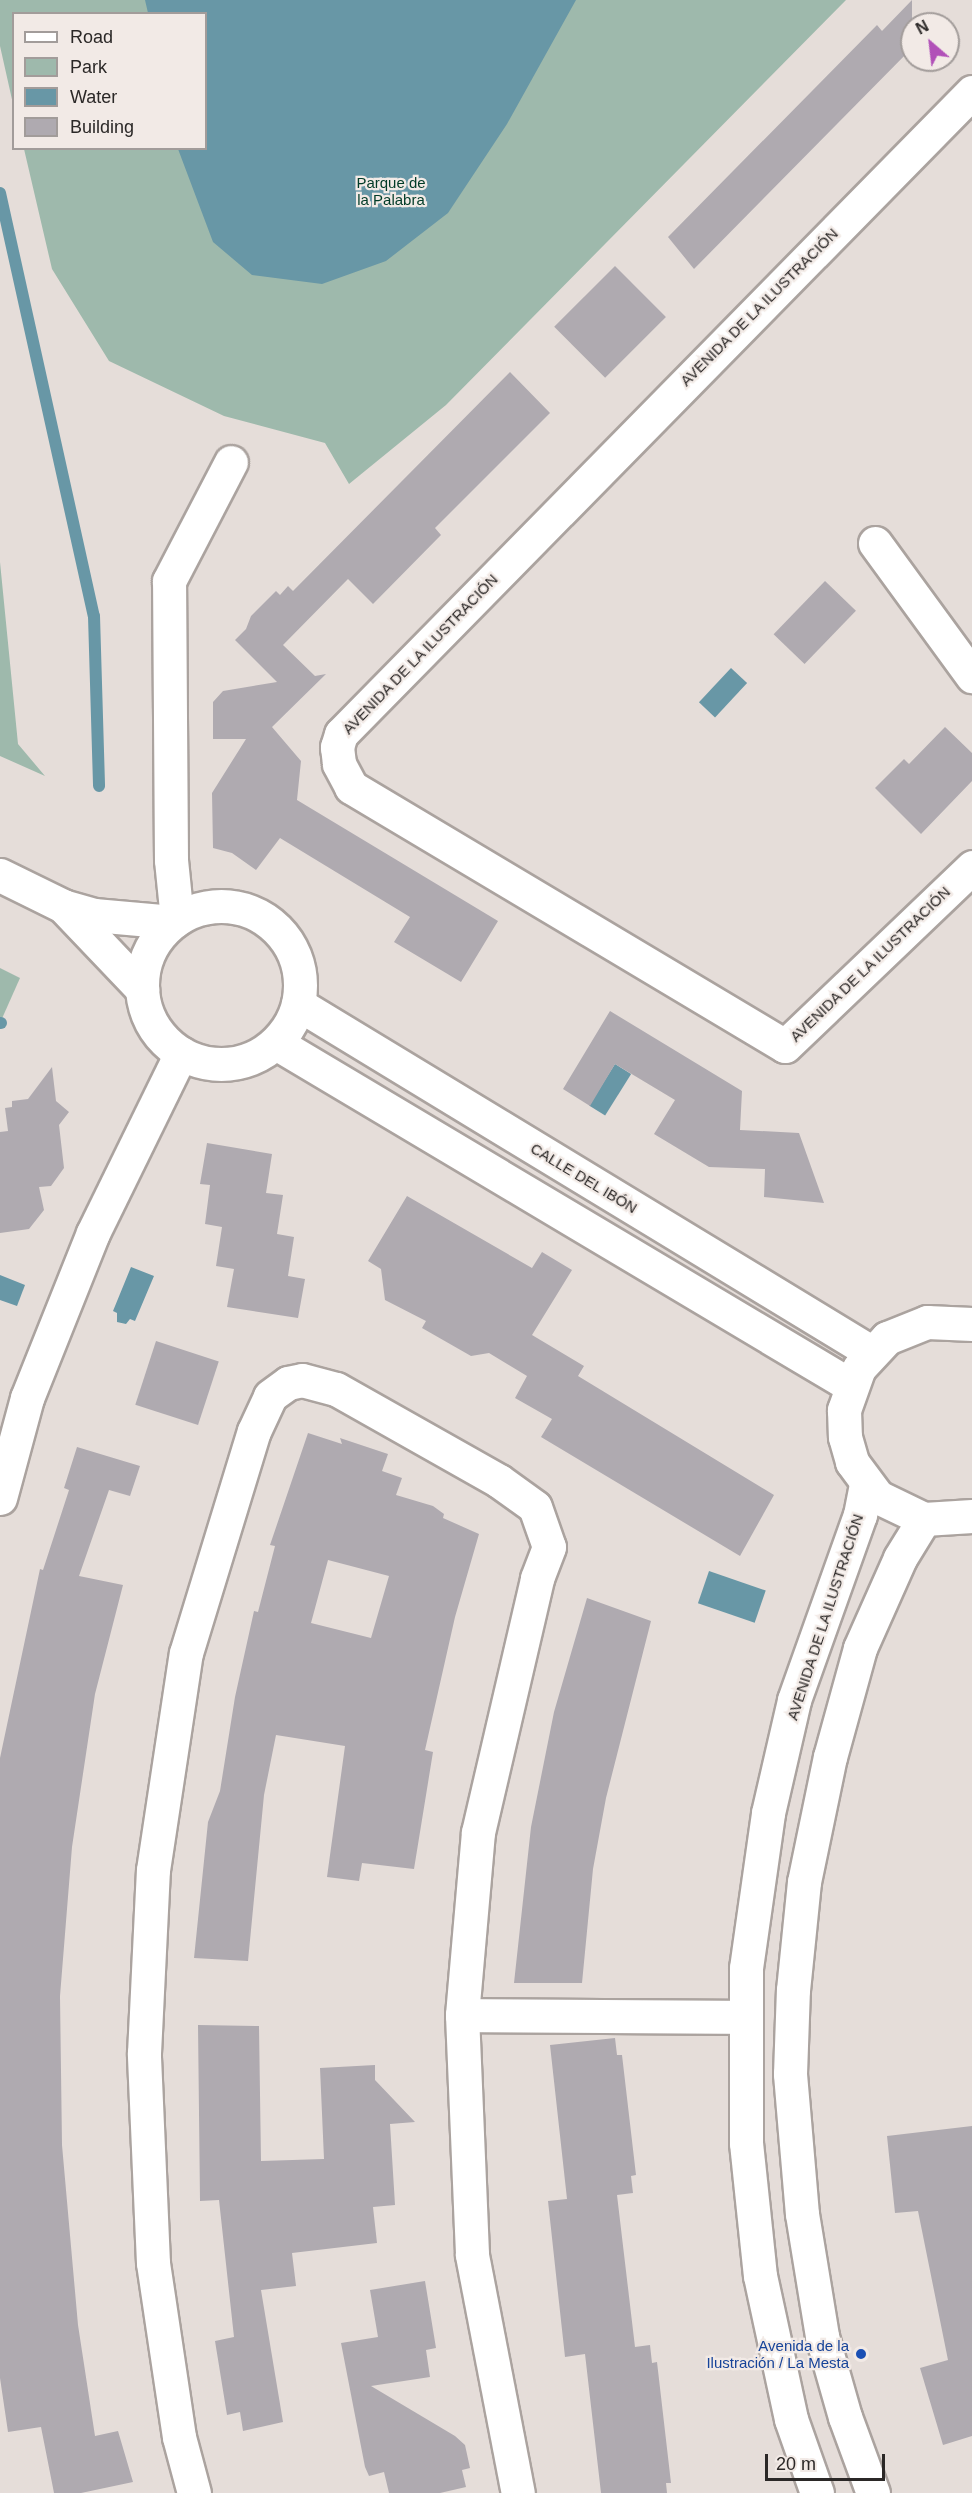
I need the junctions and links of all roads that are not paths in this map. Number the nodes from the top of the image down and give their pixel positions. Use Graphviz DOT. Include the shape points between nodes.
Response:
graph roads {
  1 [pos="972,92"];
  2 [pos="231,462"];
  3 [pos="875,543"];
  4 [pos="972,676"];
  5 [pos="972,867"];
  6 [pos="0,876"];
  7 [pos="63,906"];
  8 [pos="175,921"];
  9 [pos="142,989"];
  10 [pos="298,1004"];
  11 [pos="276,1042"];
  12 [pos="181,1053"];
  13 [pos="964,1317"];
  14 [pos="871,1352"];
  15 [pos="850,1384"];
  16 [pos="866,1485"];
  17 [pos="0,1498"];
  18 [pos="972,1516"];
  19 [pos="924,1519"];
  20 [pos="462,2015"];
  21 [pos="744,2017"];
  22 [pos="194,2493"];
  23 [pos="518,2493"];
  24 [pos="816,2493"];
  25 [pos="873,2493"];
  1 -- 5 [label="street, AVENIDA DE LA ILUSTRACIÓN" via="341,734 337,747 339,764 351,787 785,1046"];
  2 -- 8 [label="street" via="169,581"];
  3 -- 4 [label="street"];
  6 -- 7 [label="street"];
  7 -- 8 [label="street" via="94,915"];
  7 -- 9 [label="street"];
  8 -- 9 [label="street" via="149,951"];
  8 -- 10 [label="street" via="194,910 232,906 267,920 281,933 298,967"];
  9 -- 12 [label="street" via="156,1030"];
  10 -- 11 [label="street"];
  10 -- 14 [label="street, CALLE DEL IBÓN"];
  11 -- 12 [label="street" via="259,1054 230,1063 200,1061"];
  11 -- 15 [label="street"];
  12 -- 17 [label="street" via="93,1233 27,1398"];
  13 -- 14 [label="street" via="906,1328"];
  14 -- 15 [label="street"];
  15 -- 16 [label="street" via="844,1410 845,1437 852,1462"];
  16 -- 19 [label="street" via="892,1507"];
  16 -- 21 [label="street, AVENIDA DE LA ILUSTRACIÓN" via="853,1535 792,1711 768,1813 746,1968"];
  18 -- 19 [label="street"];
  19 -- 25 [label="street" via="900,1558 860,1648 836,1735 804,1882 793,1990 790,2074 802,2214 822,2336 845,2417"];
  20 -- 21 [label="street"];
  20 -- 22 [label="street" via="478,1832 537,1579 549,1547 535,1507 500,1481 336,1389 314,1380 288,1383 270,1396 254,1431 186,1653 153,1870 144,2053 153,2263 179,2437"];
  20 -- 23 [label="street" via="472,2255"];
  21 -- 24 [label="street, AVENIDA DE LA ILUSTRACIÓN" via="746,2143 760,2276 791,2419"];
}
